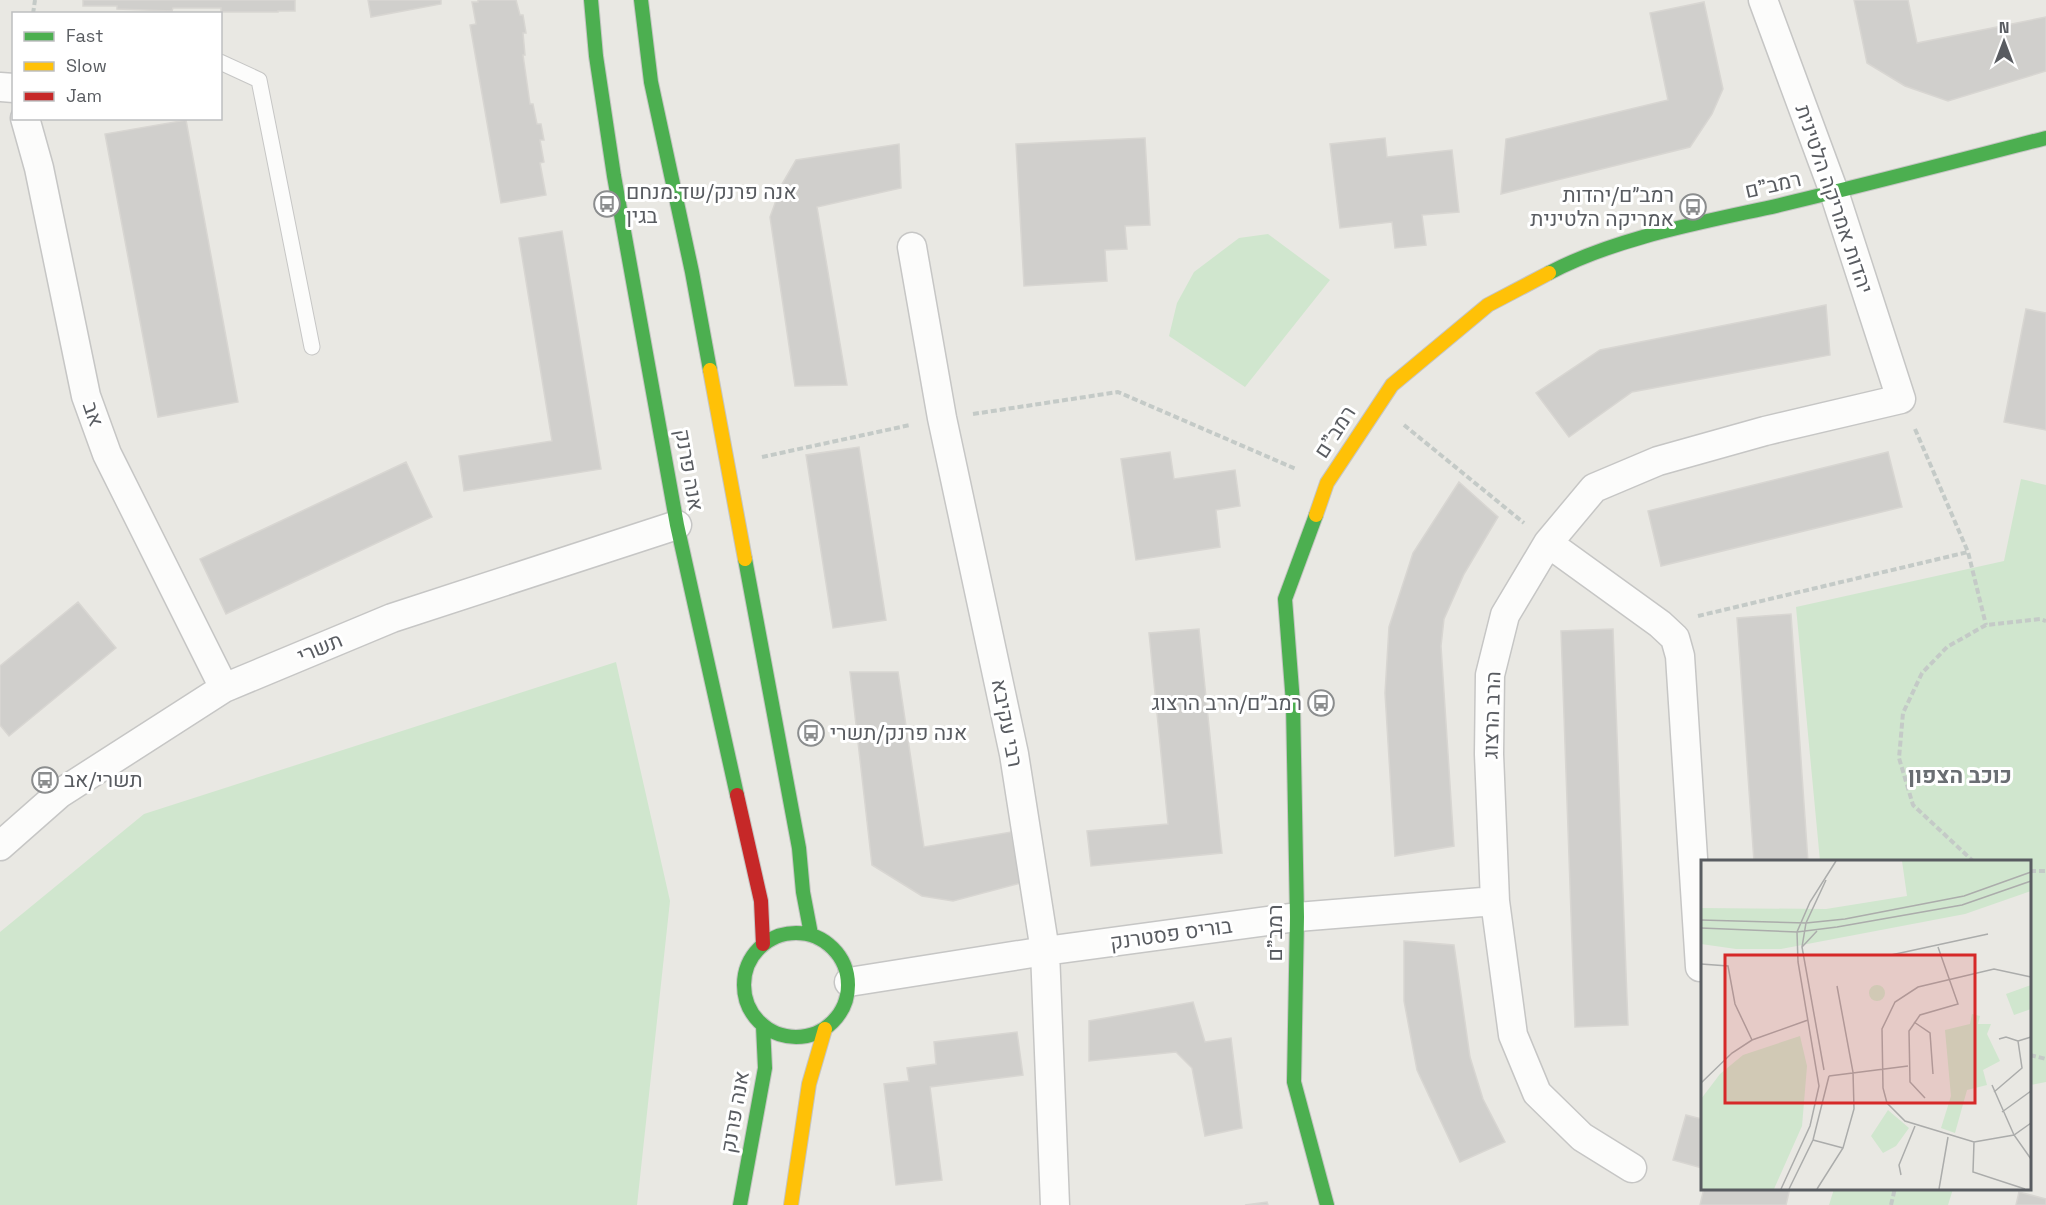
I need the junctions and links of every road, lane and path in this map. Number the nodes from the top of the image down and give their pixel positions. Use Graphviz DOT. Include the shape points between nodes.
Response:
graph roads {
  1 [pos="591,0"];
  2 [pos="641,0"];
  3 [pos="1762,0"];
  4 [pos="222,63"];
  5 [pos="26,120"];
  6 [pos="2046,138"];
  7 [pos="1834,192"];
  8 [pos="912,247"];
  9 [pos="312,347"];
  10 [pos="1901,399"];
  11 [pos="1378,404"];
  12 [pos="942,418"];
  13 [pos="728,464"];
  14 [pos="1327,483"];
  15 [pos="677,525"];
  16 [pos="1548,543"];
  17 [pos="1968,552"];
  18 [pos="2046,621"];
  19 [pos="1986,625"];
  20 [pos="1668,632"];
  21 [pos="225,688"];
  22 [pos="0,846"];
  23 [pos="1973,860"];
  24 [pos="1496,901"];
  25 [pos="1297,917"];
  26 [pos="811,934"];
  27 [pos="763,944"];
  28 [pos="1045,951"];
  29 [pos="1700,967"];
  30 [pos="849,982"];
  31 [pos="763,1026"];
  32 [pos="825,1029"];
  33 [pos="2031,1055"];
  34 [pos="2046,1059"];
  35 [pos="1632,1168"];
  36 [pos="1895,1190"];
  37 [pos="740,1205"];
  38 [pos="791,1205"];
  39 [pos="1055,1205"];
  40 [pos="1327,1205"];
  41 [pos="1891,1205"];
  1 -- 15 [label="street, אנה פרנק" via="614,176"];
  2 -- 13 [label="street, אנה פרנק" via="651,82"];
  3 -- 7 [label="street, יהדות אמריקה הלטינית"];
  4 -- 9 [label="lane" via="259,80"];
  5 -- 21 [label="street, אב" via="86,396 107,454"];
  6 -- 7 [label="street, רמב\"ם"];
  7 -- 10 [label="street, יהדות אמריקה הלטינית"];
  7 -- 11 [label="street, רמב\"ם" via="1668,231 1576,259 1488,305 1392,385"];
  8 -- 12 [label="street, רבי עקיבא"];
  10 -- 16 [label="street, הרב הרצוג" via="1658,461 1594,488"];
  10 -- 17 [label="path"];
  11 -- 14 [label="street, רמב\"ם"];
  11 -- 16 [label="path"];
  12 -- 13 [label="path"];
  12 -- 14 [label="path" via="1118,392"];
  12 -- 28 [label="street, רבי עקיבא" via="1014,754"];
  13 -- 26 [label="street, אנה פרנק" via="799,848"];
  14 -- 25 [label="street, רמב\"ם" via="1285,599 1293,703"];
  15 -- 21 [label="street, תשרי" via="392,618"];
  15 -- 27 [label="street, אנה פרנק" via="759,890"];
  16 -- 20 [label="street"];
  16 -- 24 [label="street, הרב הרצוג" via="1505,615 1490,675 1489,754"];
  17 -- 19 [label="path"];
  17 -- 20 [label="path" via="1694,617"];
  18 -- 19 [label="path"];
  19 -- 23 [label="path" via="1947,647 1922,673 1903,713 1899,758 1913,805"];
  20 -- 29 [label="street" via="1675,638 1680,656"];
  21 -- 22 [label="street, תשרי" via="59,794"];
  24 -- 25 [label="street, בוריס פסטרנק"];
  24 -- 35 [label="street, הרב הרצוג" via="1513,1035 1537,1093 1582,1137"];
  25 -- 28 [label="street, בוריס פסטרנק"];
  25 -- 40 [label="street, רמב\"ם" via="1294,1082"];
  26 -- 27 [label="street" via="778,935"];
  26 -- 30 [label="street" via="837,952"];
  27 -- 31 [label="street" via="752,956 743,985 752,1014"];
  28 -- 30 [label="street, בוריס פסטרנק"];
  28 -- 39 [label="street, רבי עקיבא"];
  30 -- 32 [label="street" via="843,1009"];
  31 -- 32 [label="street" via="794,1037"];
  31 -- 37 [label="street, אנה פרנק" via="765,1068"];
  32 -- 38 [label="street" via="809,1084"];
  33 -- 34 [label="path"];
  36 -- 41 [label="path"];
}
